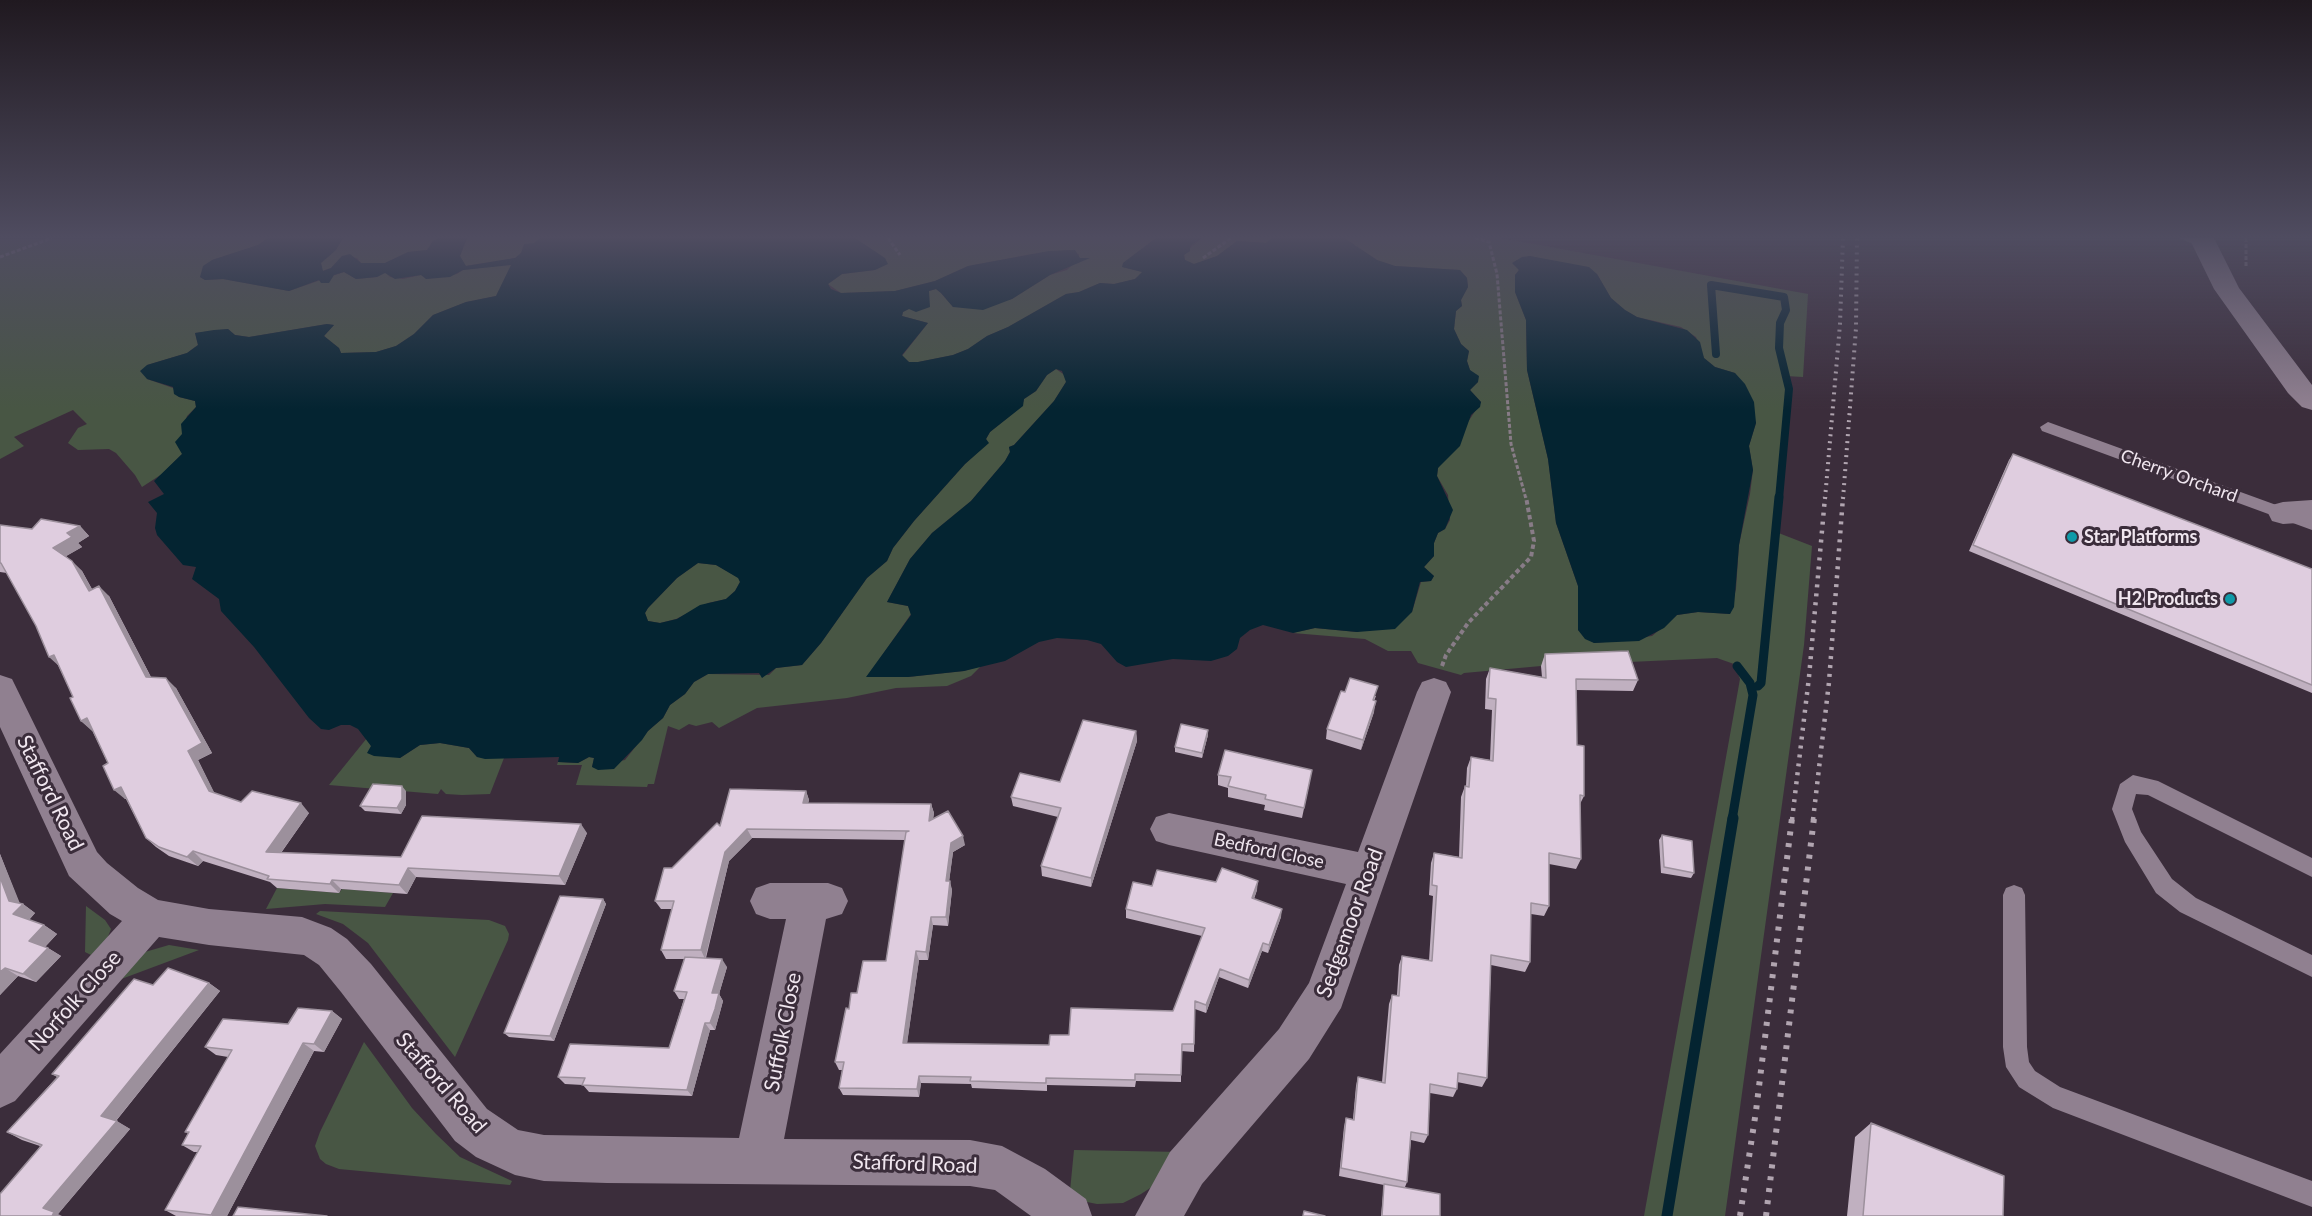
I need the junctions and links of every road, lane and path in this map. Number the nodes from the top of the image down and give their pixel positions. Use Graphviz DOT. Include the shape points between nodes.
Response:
graph roads {
  1 [pos="1499,295"];
  2 [pos="2230,295"];
  3 [pos="2312,401"];
  4 [pos="2048,428"];
  5 [pos="2297,512"];
  6 [pos="2312,524"];
  7 [pos="0,689"];
  8 [pos="1434,692"];
  9 [pos="1169,829"];
  10 [pos="2312,868"];
  11 [pos="1370,872"];
  12 [pos="2014,895"];
  13 [pos="803,901"];
  14 [pos="151,917"];
  15 [pos="2312,966"];
  16 [pos="0,1086"];
  17 [pos="757,1162"];
  18 [pos="2312,1194"];
  19 [pos="1069,1216"];
  20 [pos="1158,1216"];
  1 -- 8 [label="path" via="1511,444 1534,541 1531,557 1468,623 1446,655"];
  2 -- 3 [label="street"];
  4 -- 5 [label="lane, Cherry Orchard"];
  5 -- 6 [label="lane, Cherry Orchard"];
  7 -- 14 [label="street, Stafford Road" via="83,864 124,901"];
  8 -- 11 [label="street, Sedgemoor Road"];
  9 -- 11 [label="street, Bedford Close"];
  10 -- 15 [label="lane" via="2151,787 2133,784 2127,790 2122,809 2132,836 2164,886 2188,905"];
  11 -- 20 [label="street, Sedgemoor Road" via="1326,994 1309,1023 1186,1167"];
  12 -- 18 [label="lane" via="2015,1047 2018,1067 2027,1079 2054,1096"];
  13 -- 17 [label="street, Suffolk Close"];
  14 -- 16 [label="street, Norfolk Close"];
  14 -- 17 [label="street, Stafford Road" via="317,941 333,952 356,978 471,1125 515,1152 544,1158"];
  17 -- 19 [label="street, Stafford Road" via="970,1163 1002,1169"];
}
